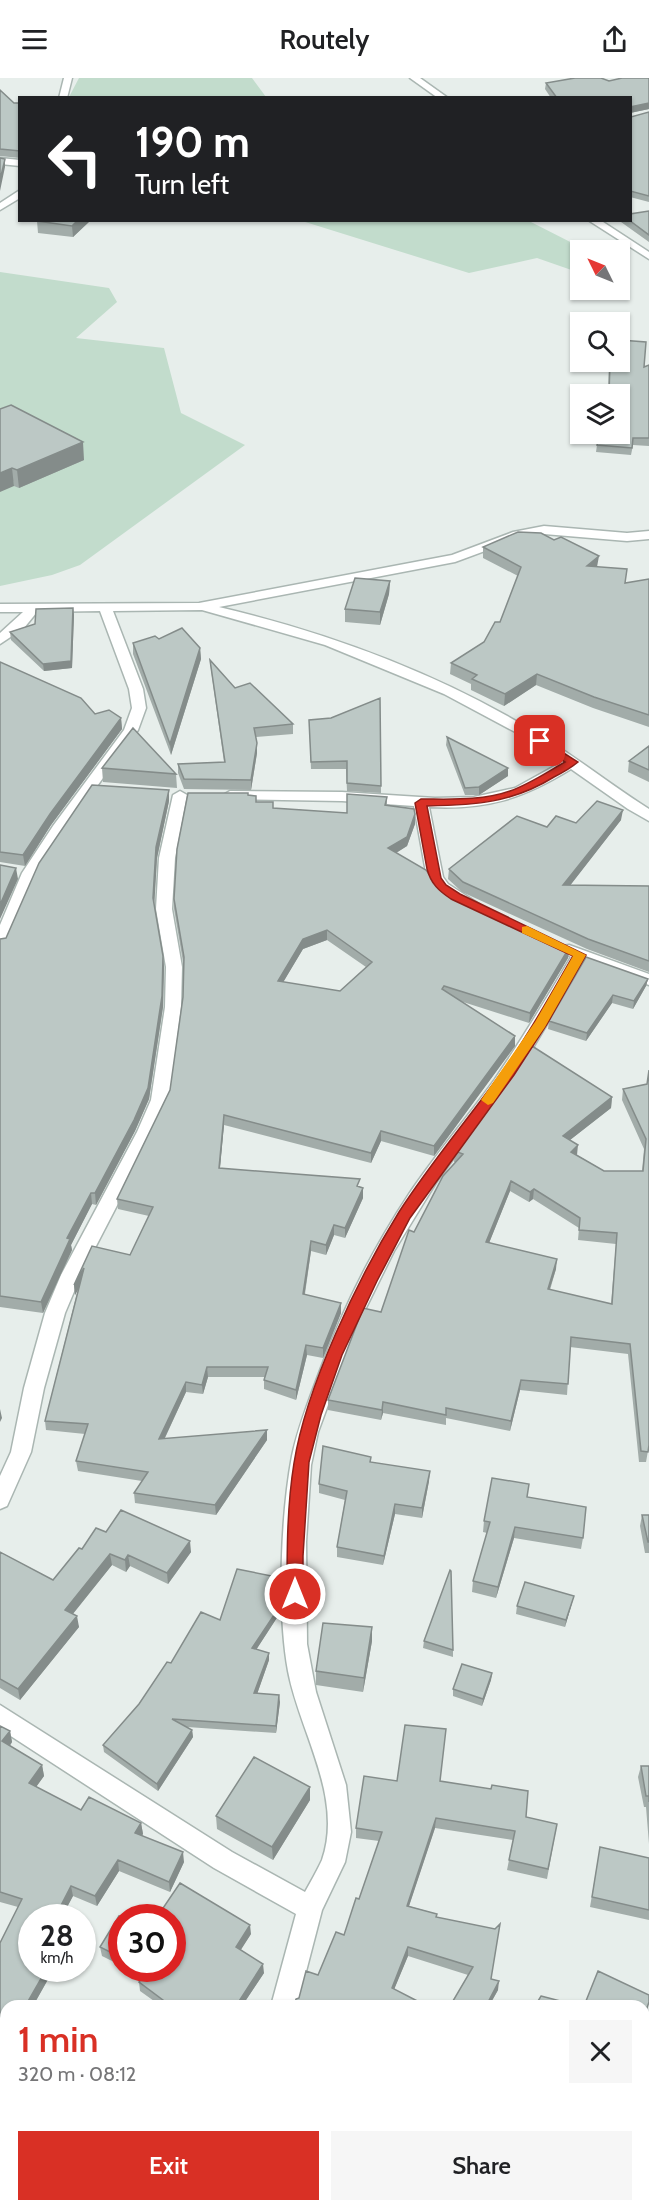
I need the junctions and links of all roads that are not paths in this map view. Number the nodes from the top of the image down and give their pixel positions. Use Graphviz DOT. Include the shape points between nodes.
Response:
graph roads {
  1 [pos="68,78"];
  2 [pos="414,78"];
  3 [pos="64,96"];
  4 [pos="442,96"];
  5 [pos="0,162"];
  6 [pos="18,163"];
  7 [pos="18,194"];
  8 [pos="0,207"];
  9 [pos="596,222"];
  10 [pos="649,256"];
  11 [pos="649,535"];
  12 [pos="105,606"];
  13 [pos="34,607"];
  14 [pos="199,607"];
  15 [pos="0,608"];
  16 [pos="0,640"];
  17 [pos="572,762"];
  18 [pos="180,795"];
  19 [pos="216,795"];
  20 [pos="421,803"];
  21 [pos="649,816"];
  22 [pos="10,870"];
  23 [pos="30,873"];
  24 [pos="485,911"];
  25 [pos="0,944"];
  26 [pos="559,945"];
  27 [pos="580,955"];
  28 [pos="649,980"];
  29 [pos="0,1500"];
  30 [pos="0,1716"];
  31 [pos="310,1908"];
  32 [pos="286,2000"];
  1 -- 3 [label="street"];
  2 -- 4 [label="street"];
  5 -- 6 [label="street"];
  7 -- 8 [label="street"];
  9 -- 10 [label="street"];
  11 -- 14 [label="street" via="627,537 544,530 517,535 455,558"];
  12 -- 13 [label="street"];
  12 -- 14 [label="street"];
  12 -- 23 [label="street" via="136,688 139,708 132,730 96,788 58,829"];
  13 -- 15 [label="street"];
  13 -- 16 [label="street"];
  14 -- 17 [label="street" via="296,630 404,670 514,726"];
  17 -- 20 [label="street" via="512,794 479,801"];
  17 -- 21 [label="street"];
  18 -- 29 [label="street" via="167,858 164,909 174,967 173,1007 160,1100 55,1312 21,1452"];
  19 -- 20 [label="street" via="357,797"];
  20 -- 24 [label="street" via="435,878 455,897"];
  22 -- 23 [label="street"];
  23 -- 25 [label="street"];
  26 -- 27 [label="street"];
  27 -- 28 [label="street"];
  27 -- 31 [label="street" via="509,1072 405,1215 334,1355 313,1415 302,1462 295,1614 299,1670 337,1792 340,1818 334,1860"];
  30 -- 31 [label="street" via="223,1860"];
  31 -- 32 [label="street"];
}
